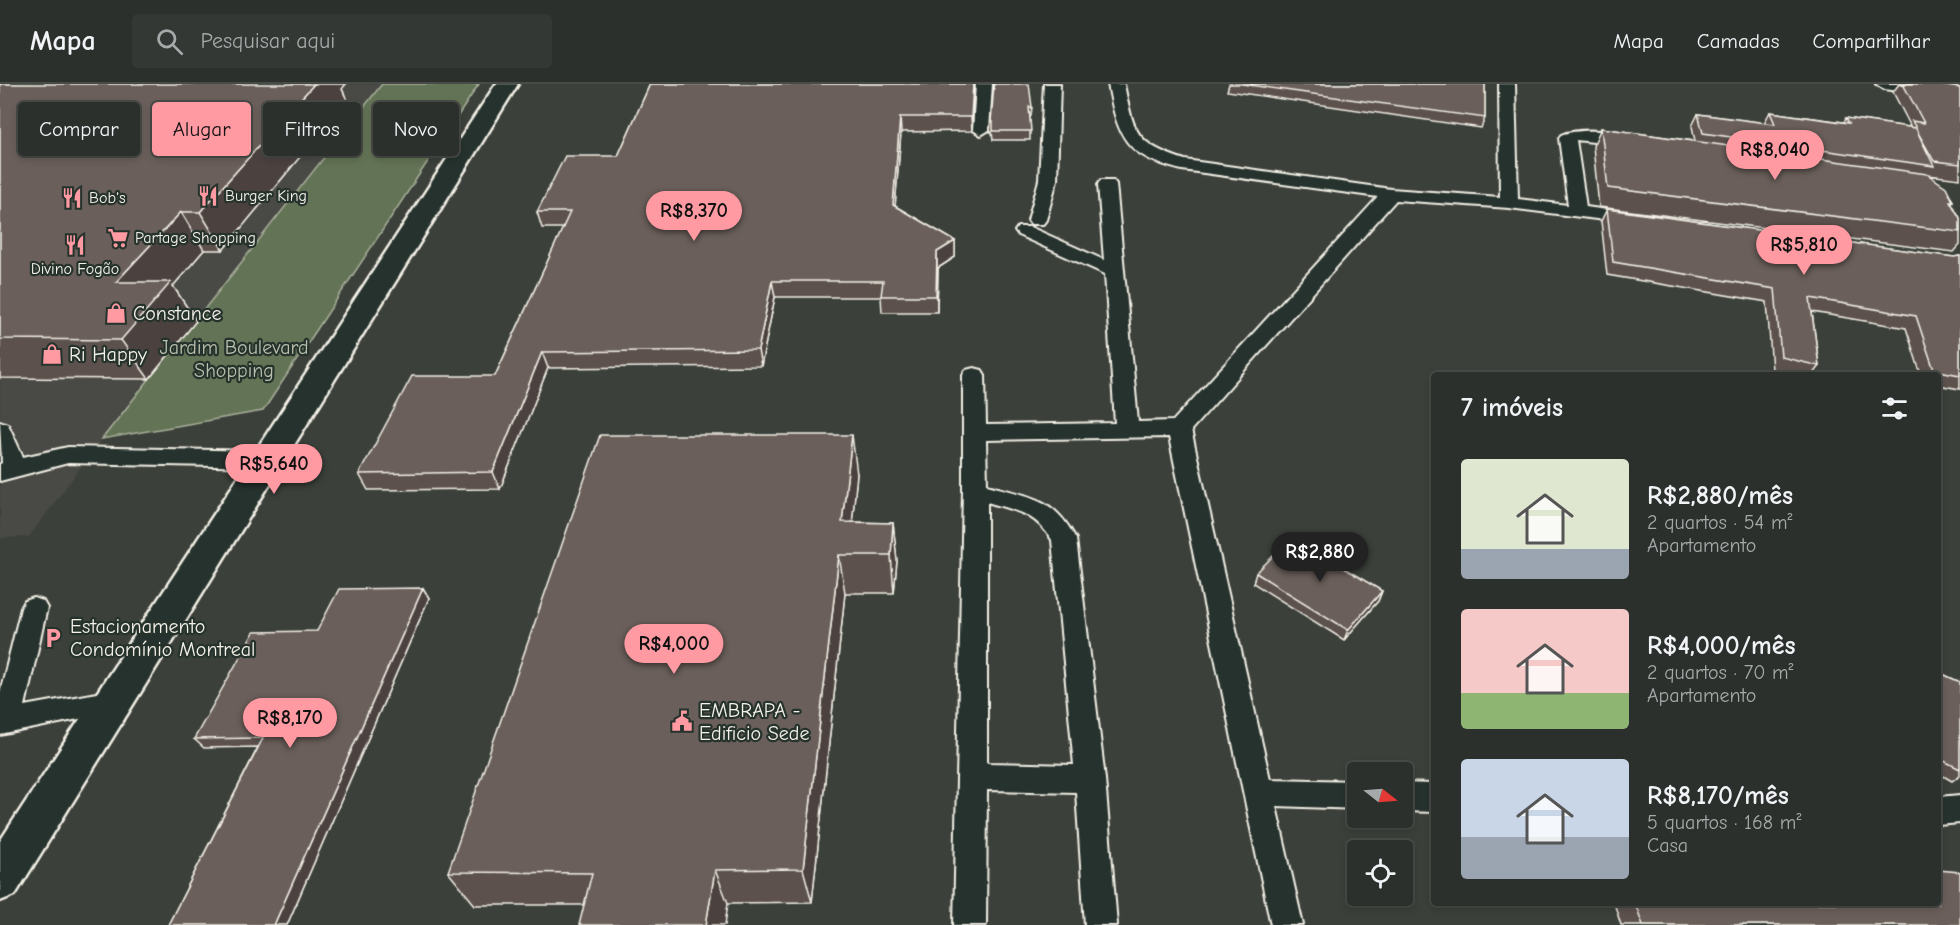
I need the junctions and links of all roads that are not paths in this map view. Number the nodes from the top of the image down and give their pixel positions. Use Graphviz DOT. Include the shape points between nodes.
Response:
graph roads {
  1 [pos="507,84"];
  2 [pos="984,84"];
  3 [pos="1052,84"];
  4 [pos="1116,84"];
  5 [pos="1507,84"];
  6 [pos="1884,84"];
  7 [pos="1960,94"];
  8 [pos="981,130"];
  9 [pos="1650,144"];
  10 [pos="1107,184"];
  11 [pos="1391,194"];
  12 [pos="1509,203"];
  13 [pos="1578,211"];
  14 [pos="1649,221"];
  15 [pos="1113,271"];
  16 [pos="974,375"];
  17 [pos="0,429"];
  18 [pos="1127,429"];
  19 [pos="1179,429"];
  20 [pos="974,433"];
  21 [pos="267,459"];
  22 [pos="8,470"];
  23 [pos="975,490"];
  24 [pos="34,608"];
  25 [pos="113,702"];
  26 [pos="3,723"];
  27 [pos="970,776"];
  28 [pos="1090,779"];
  29 [pos="1260,792"];
  30 [pos="1347,795"];
  31 [pos="1413,797"];
  32 [pos="1431,798"];
  33 [pos="1960,809"];
  34 [pos="1941,811"];
  35 [pos="0,880"];
  36 [pos="970,925"];
  37 [pos="1101,925"];
  38 [pos="1287,925"];
  1 -- 21 [label="street"];
  2 -- 8 [label="lane"];
  3 -- 15 [label="lane" via="1048,180 1030,226"];
  4 -- 11 [label="lane" via="1127,131 1136,146 1155,156 1182,165"];
  5 -- 12 [label="lane"];
  6 -- 7 [label="lane"];
  9 -- 13 [label="lane" via="1570,135 1567,138"];
  10 -- 15 [label="lane"];
  11 -- 12 [label="lane"];
  11 -- 19 [label="lane"];
  12 -- 13 [label="lane"];
  13 -- 14 [label="lane"];
  15 -- 18 [label="lane"];
  16 -- 20 [label="lane"];
  17 -- 22 [label="lane"];
  18 -- 19 [label="lane"];
  18 -- 20 [label="lane"];
  19 -- 29 [label="lane"];
  20 -- 23 [label="lane"];
  21 -- 22 [label="lane" via="68,455"];
  21 -- 25 [label="street"];
  23 -- 27 [label="lane"];
  23 -- 28 [label="lane" via="1035,507 1050,518 1064,539"];
  24 -- 26 [label="lane"];
  25 -- 26 [label="lane"];
  25 -- 35 [label="street"];
  27 -- 28 [label="lane"];
  27 -- 36 [label="lane"];
  28 -- 37 [label="lane"];
  29 -- 30 [label="lane"];
  29 -- 38 [label="lane"];
  31 -- 32 [label="lane"];
  33 -- 34 [label="lane"];
}
